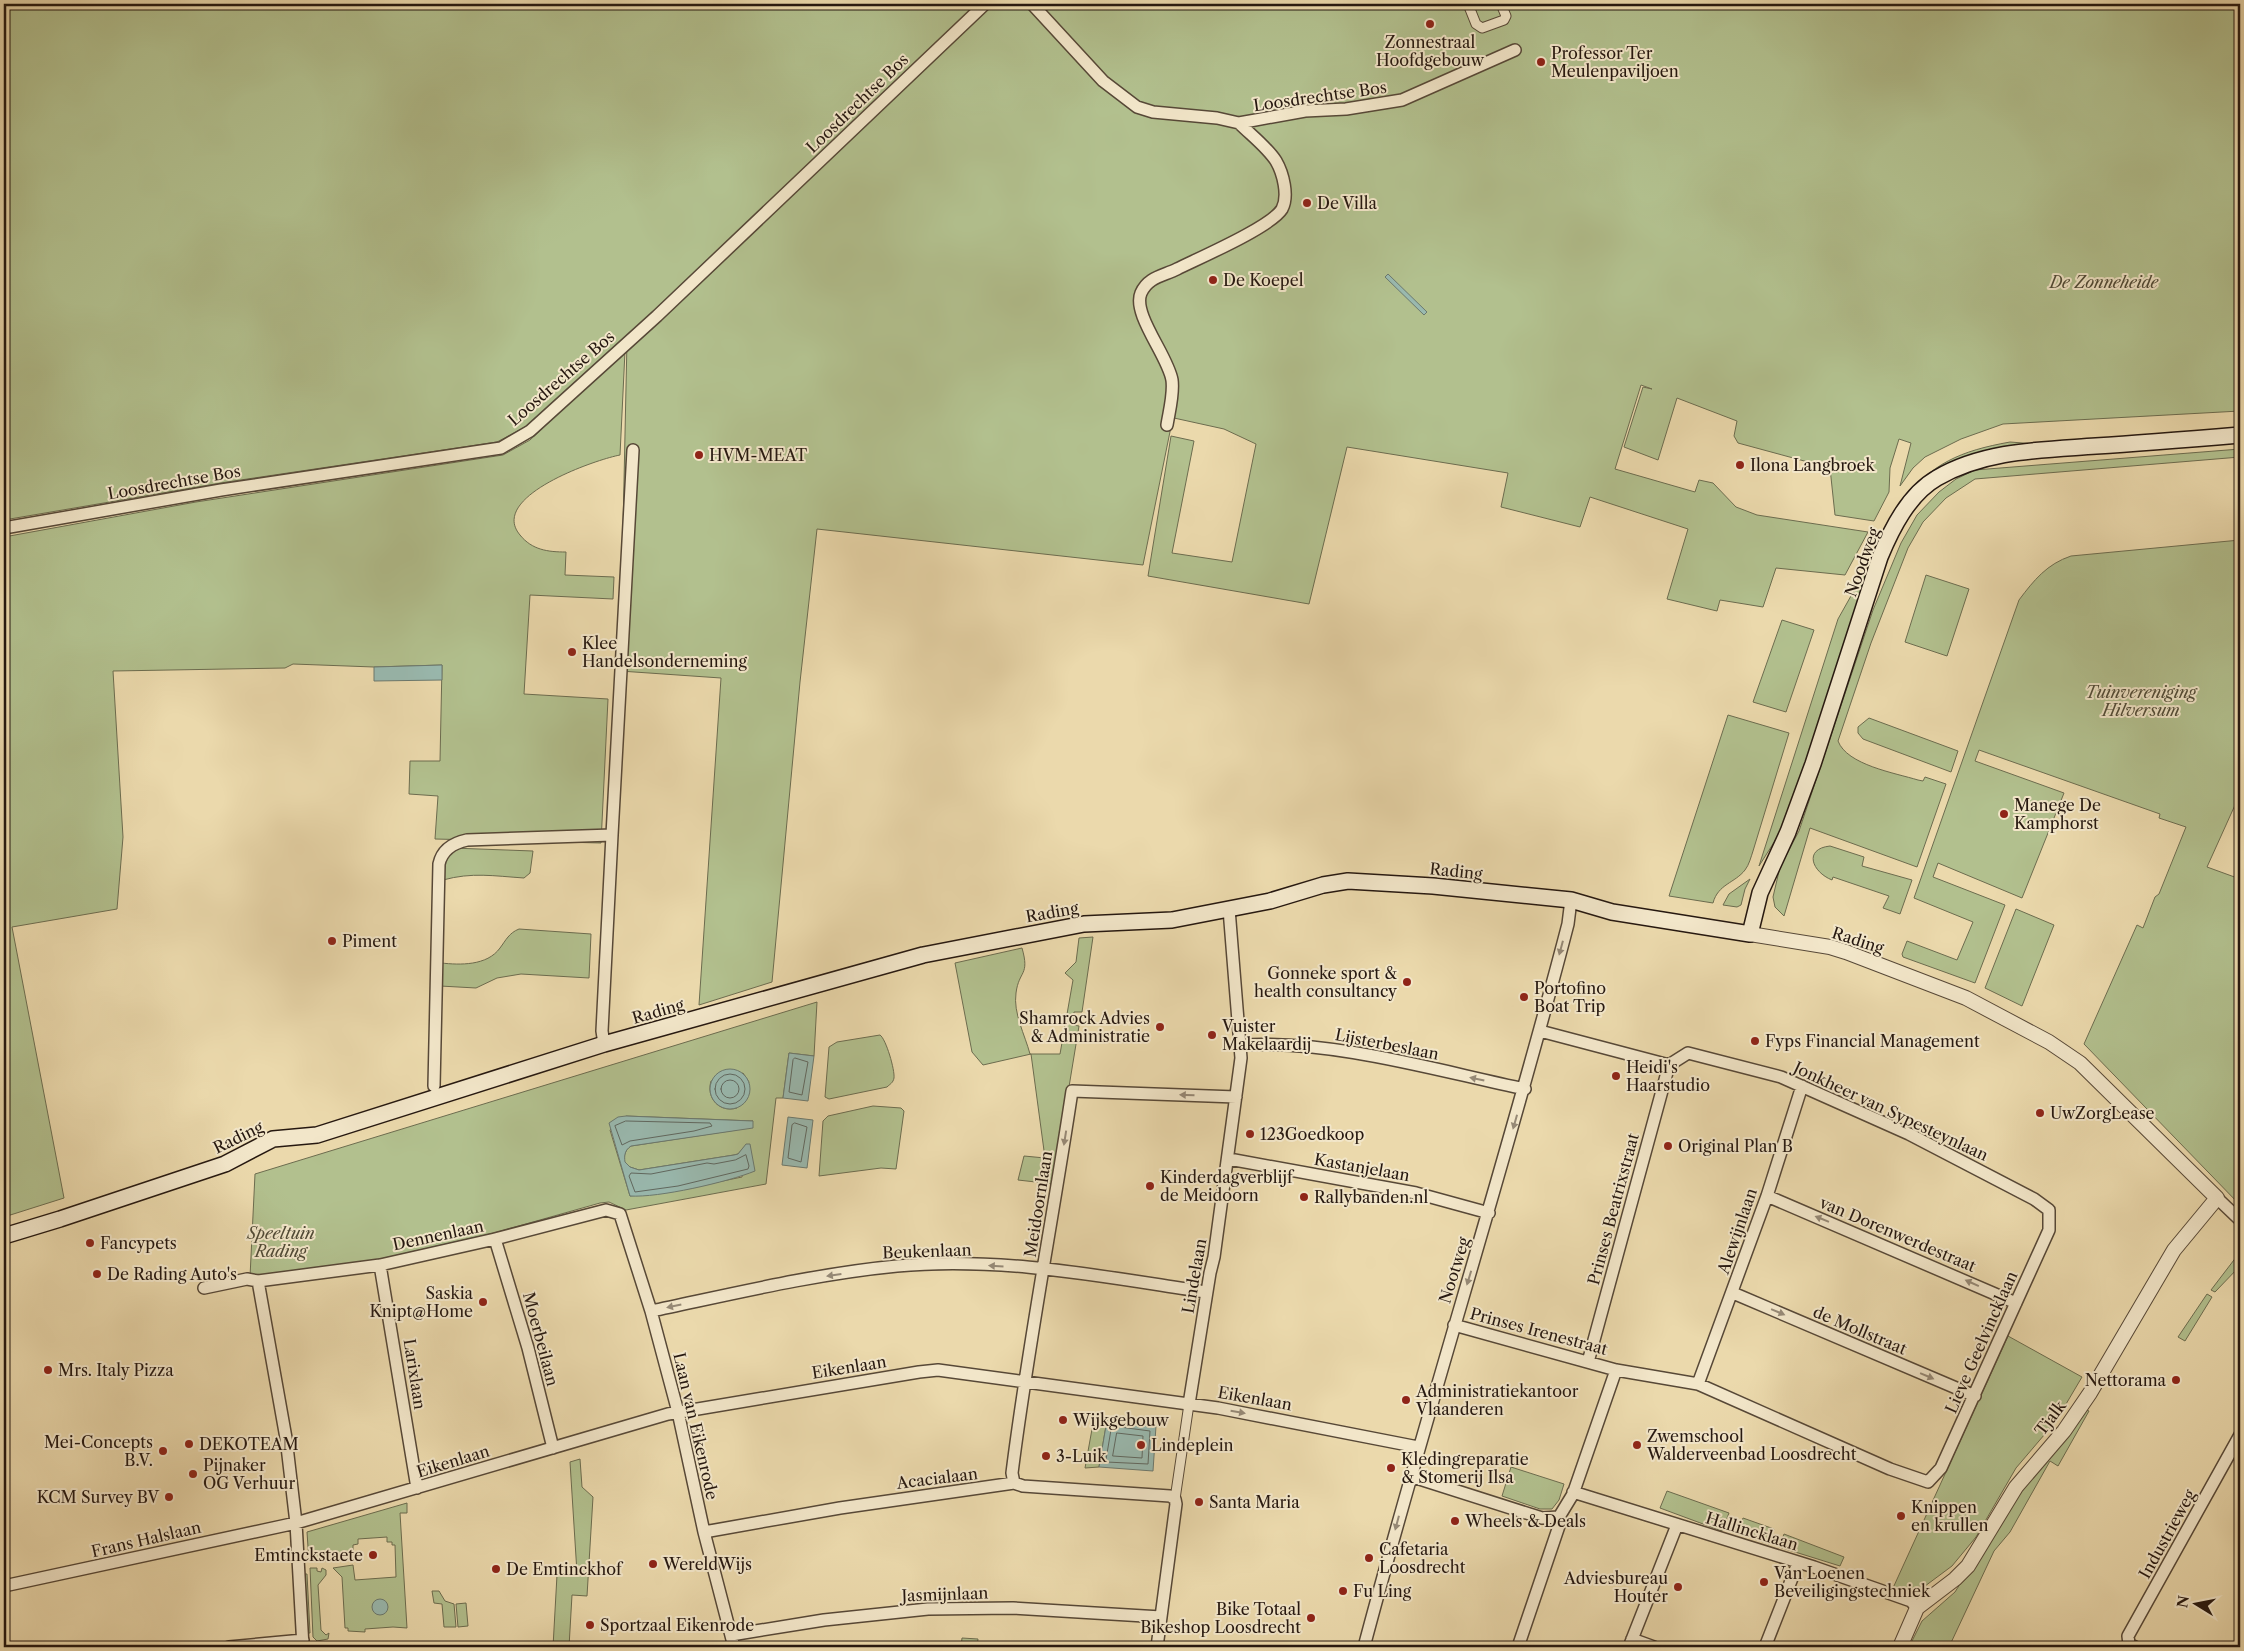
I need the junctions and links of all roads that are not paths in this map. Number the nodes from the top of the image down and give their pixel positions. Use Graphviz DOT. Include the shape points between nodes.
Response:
graph roads {
  1 [pos="985,4"];
  2 [pos="1032,4"];
  3 [pos="1468,4"];
  4 [pos="1501,4"];
  5 [pos="1515,50"];
  6 [pos="1239,124"];
  7 [pos="1167,426"];
  8 [pos="2240,435"];
  9 [pos="632,450"];
  10 [pos="4,528"];
  11 [pos="612,835"];
  12 [pos="1571,900"];
  13 [pos="1229,909"];
  14 [pos="1750,934"];
  15 [pos="1540,1031"];
  16 [pos="604,1044"];
  17 [pos="1242,1045"];
  18 [pos="1669,1065"];
  19 [pos="434,1086"];
  20 [pos="1802,1086"];
  21 [pos="1525,1089"];
  22 [pos="1236,1097"];
  23 [pos="1229,1159"];
  24 [pos="1767,1196"];
  25 [pos="2217,1198"];
  26 [pos="2049,1210"];
  27 [pos="1489,1213"];
  28 [pos="2238,1213"];
  29 [pos="620,1214"];
  30 [pos="4,1236"];
  31 [pos="495,1239"];
  32 [pos="380,1265"];
  33 [pos="1044,1269"];
  34 [pos="258,1281"];
  35 [pos="204,1288"];
  36 [pos="1206,1292"];
  37 [pos="1733,1293"];
  38 [pos="2016,1303"];
  39 [pos="651,1311"];
  40 [pos="1454,1325"];
  41 [pos="1588,1362"];
  42 [pos="1616,1370"];
  43 [pos="1024,1382"];
  44 [pos="1698,1384"];
  45 [pos="1975,1396"];
  46 [pos="1189,1404"];
  47 [pos="678,1412"];
  48 [pos="2240,1435"];
  49 [pos="553,1448"];
  50 [pos="1418,1448"];
  51 [pos="1410,1476"];
  52 [pos="1928,1482"];
  53 [pos="1014,1483"];
  54 [pos="417,1488"];
  55 [pos="1573,1492"];
  56 [pos="1175,1499"];
  57 [pos="1558,1517"];
  58 [pos="296,1523"];
  59 [pos="1677,1525"];
  60 [pos="704,1532"];
  61 [pos="1798,1563"];
  62 [pos="4,1586"];
  63 [pos="1917,1608"];
  64 [pos="1161,1617"];
  65 [pos="731,1636"];
  66 [pos="1631,1643"];
  67 [pos="303,1644"];
  68 [pos="229,1647"];
  69 [pos="734,1647"];
  70 [pos="1157,1647"];
  71 [pos="1364,1647"];
  72 [pos="1518,1647"];
  73 [pos="1654,1647"];
  74 [pos="1765,1647"];
  75 [pos="1900,1647"];
  76 [pos="2135,1647"];
  1 -- 10 [label="street, Loosdrechtse Bos" via="657,316 530,431 500,448 221,490"];
  2 -- 6 [label="street, Loosdrechtse Bos" via="1102,81 1137,107"];
  3 -- 4 [label="street" via="1476,24 1482,28 1504,20 1506,16"];
  5 -- 6 [label="street, Loosdrechtse Bos" via="1402,100 1346,109 1305,111"];
  6 -- 7 [label="street, Loosdrechtse Bos" via="1275,160 1283,181 1283,207 1256,228 1150,280 1144,286 1139,306 1173,382"];
  8 -- 14 [label="main road, Noodweg" via="2033,451 1976,459 1935,479 1911,501 1892,528 1880,557 1813,764 1788,832 1760,894"];
  9 -- 11 [label="street"];
  11 -- 16 [label="street"];
  11 -- 19 [label="street" via="467,840 451,845 443,854 439,864"];
  12 -- 13 [label="main road, Rading" via="1348,881"];
  12 -- 14 [label="main road, Rading" via="1612,912"];
  12 -- 15 [label="street, Nootweg, one-way" via="1568,924"];
  13 -- 16 [label="main road, Rading" via="1172,920 1084,924 923,955"];
  13 -- 17 [label="street, Lindelaan"];
  14 -- 25 [label="street, Rading" via="1846,952 1966,998 2049,1042 2080,1063"];
  15 -- 18 [label="street"];
  15 -- 21 [label="street, Nootweg"];
  16 -- 30 [label="main road, Rading" via="317,1135 273,1138 224,1164"];
  21 -- 17 [label="street, Lijsterbeslaan, one-way" via="1344,1051 1271,1044"];
  17 -- 22 [label="street, Lindelaan"];
  18 -- 20 [label="street, Jonkheer van Sypesteynlaan" via="1688,1053 1781,1077"];
  18 -- 41 [label="street, Prinses Beatrixstraat"];
  20 -- 24 [label="street, Alewijnlaan"];
  20 -- 26 [label="street, Jonkheer van Sypesteynlaan" via="1909,1134 2034,1199"];
  21 -- 27 [label="street, Nootweg, one-way"];
  22 -- 23 [label="street, Lindelaan"];
  22 -- 33 [label="street, Meidoornlaan, one-way" via="1072,1091"];
  23 -- 27 [label="street, Kastanjelaan" via="1416,1193"];
  23 -- 36 [label="street, Lindelaan"];
  24 -- 37 [label="street, Alewijnlaan"];
  38 -- 24 [label="street, van Dorenwerdestraat, one-way"];
  25 -- 28 [label="street, Rading"];
  25 -- 63 [label="street, Tjalk" via="2174,1250 2090,1393 2064,1431 2016,1487 1972,1561 1955,1579"];
  26 -- 38 [label="street, Lieve Geelvincklaan" via="2049,1230"];
  27 -- 40 [label="street, Nootweg, one-way"];
  29 -- 31 [label="street, Dennenlaan" via="606,1210"];
  29 -- 39 [label="street, Laan van Eikenrode"];
  31 -- 32 [label="street, Dennenlaan"];
  31 -- 49 [label="street, Moerbeilaan" via="528,1348"];
  32 -- 34 [label="street, Dennenlaan"];
  32 -- 54 [label="street, Larixlaan"];
  33 -- 36 [label="street, Beukenlaan"];
  33 -- 39 [label="street, Beukenlaan, one-way" via="959,1264 898,1266 817,1277"];
  33 -- 43 [label="street, Meidoornlaan"];
  34 -- 35 [label="street, Dennenlaan" via="247,1279"];
  34 -- 58 [label="street" via="286,1438"];
  36 -- 46 [label="street, Lindelaan"];
  37 -- 44 [label="street, Alewijnlaan"];
  37 -- 45 [label="street, de Mollstraat, one-way"];
  38 -- 45 [label="street, Lieve Geelvincklaan"];
  39 -- 47 [label="street, Laan van Eikenrode"];
  40 -- 41 [label="street, Prinses Irenestraat"];
  40 -- 50 [label="street, Nootweg"];
  41 -- 42 [label="street, Prinses Irenestraat"];
  42 -- 44 [label="street, Prinses Irenestraat"];
  42 -- 55 [label="street"];
  43 -- 46 [label="street, Eikenlaan"];
  43 -- 47 [label="street, Eikenlaan" via="938,1370"];
  43 -- 53 [label="street, Meidoornlaan" via="1012,1473"];
  44 -- 52 [label="street, Prinses Irenestraat" via="1890,1469"];
  45 -- 52 [label="street, Lieve Geelvincklaan" via="1941,1468"];
  46 -- 50 [label="street, Eikenlaan, one-way" via="1303,1423"];
  46 -- 56 [label="street, Lindelaan"];
  47 -- 49 [label="street, Eikenlaan"];
  47 -- 60 [label="street, Laan van Eikenrode"];
  48 -- 76 [label="street, Industrieweg" via="2128,1636 2129,1644"];
  49 -- 54 [label="street, Eikenlaan"];
  50 -- 51 [label="street, Nootweg"];
  51 -- 57 [label="street" via="1542,1518"];
  51 -- 71 [label="street, Nootweg, one-way"];
  53 -- 56 [label="street, Acacialaan"];
  53 -- 60 [label="street, Acacialaan" via="887,1500"];
  54 -- 58 [label="street, Eikenlaan"];
  55 -- 57 [label="street"];
  55 -- 59 [label="street, Hallincklaan"];
  56 -- 64 [label="street, Lindelaan"];
  57 -- 72 [label="street" via="1560,1523"];
  58 -- 62 [label="street, Frans Halslaan"];
  58 -- 67 [label="street"];
  59 -- 61 [label="street, Hallincklaan"];
  59 -- 66 [label="street"];
  60 -- 65 [label="street, Laan van Eikenrode"];
  61 -- 63 [label="street, Hallincklaan" via="1911,1601"];
  61 -- 74 [label="street"];
  63 -- 75 [label="street, Tjalk"];
  64 -- 65 [label="street, Jasmijnlaan" via="1013,1608 928,1609 824,1620"];
  64 -- 70 [label="street, Lindelaan"];
  65 -- 69 [label="street, Laan van Eikenrode"];
  66 -- 73 [label="street"];
  67 -- 68 [label="street"];
}
